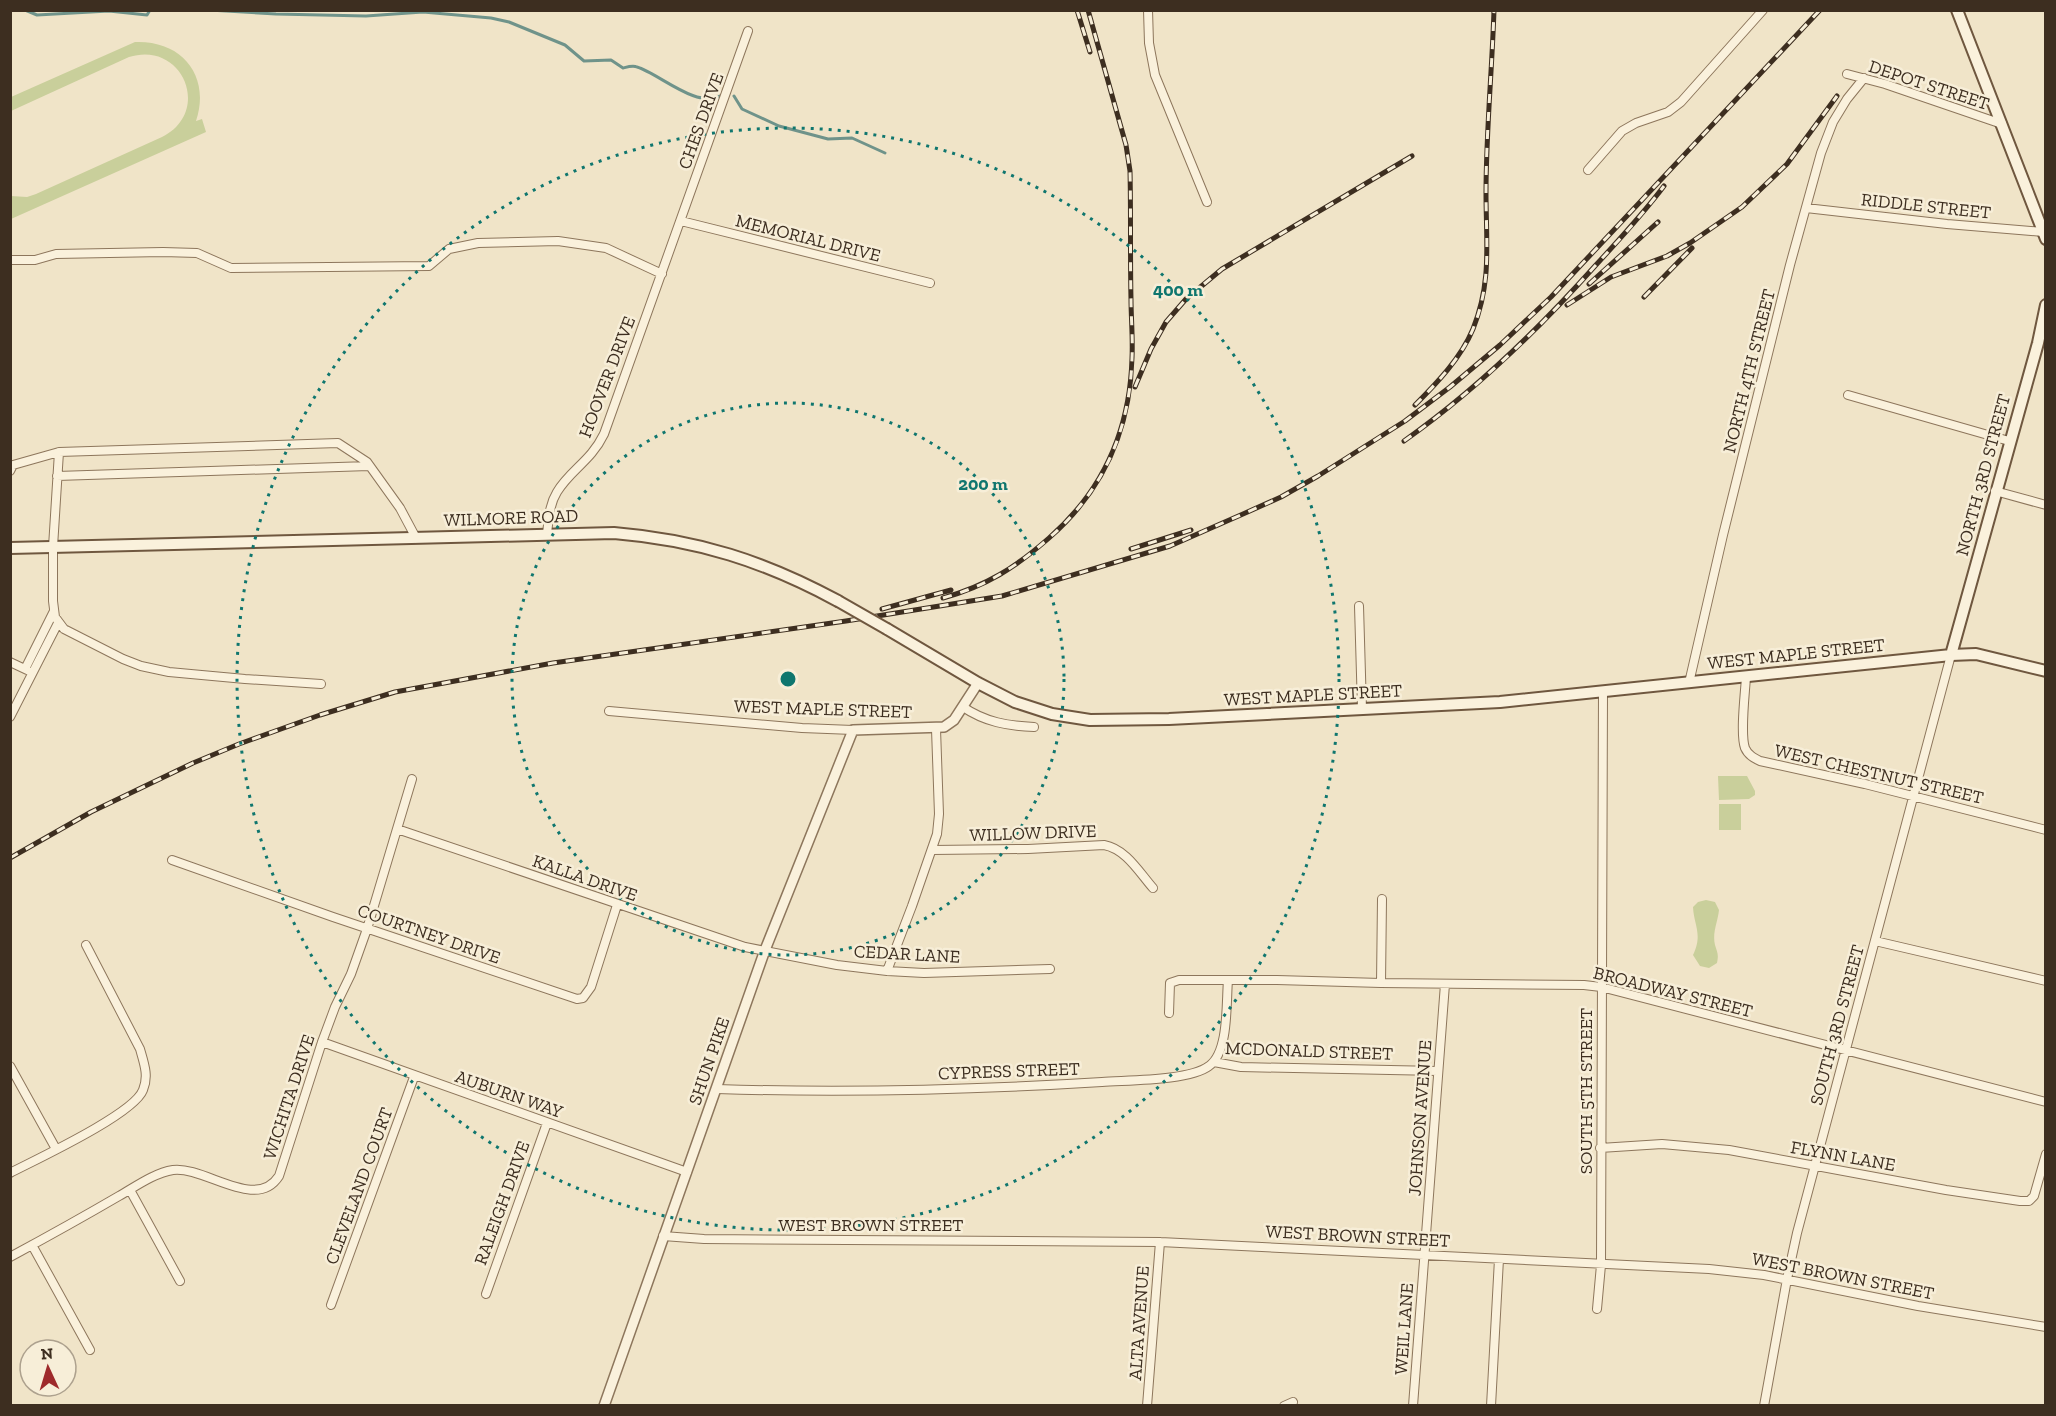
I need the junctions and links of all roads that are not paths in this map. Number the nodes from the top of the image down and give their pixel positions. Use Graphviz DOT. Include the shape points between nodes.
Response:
graph roads {
  1 [pos="1148,10"];
  2 [pos="1762,10"];
  3 [pos="1957,10"];
  4 [pos="748,31"];
  5 [pos="1847,74"];
  6 [pos="1863,78"];
  7 [pos="2002,124"];
  8 [pos="1588,170"];
  9 [pos="1207,202"];
  10 [pos="1806,208"];
  11 [pos="681,221"];
  12 [pos="2044,235"];
  13 [pos="10,260"];
  14 [pos="662,274"];
  15 [pos="930,283"];
  16 [pos="2046,305"];
  17 [pos="2042,345"];
  18 [pos="1848,395"];
  19 [pos="2009,441"];
  20 [pos="59,452"];
  21 [pos="369,466"];
  22 [pos="10,471"];
  23 [pos="57,476"];
  24 [pos="1995,491"];
  25 [pos="2046,505"];
  26 [pos="547,533"];
  27 [pos="416,538"];
  28 [pos="53,547"];
  29 [pos="10,548"];
  30 [pos="1359,606"];
  31 [pos="54,611"];
  32 [pos="58,623"];
  33 [pos="1951,655"];
  34 [pos="10,662"];
  35 [pos="25,669"];
  36 [pos="2046,671"];
  37 [pos="34,673"];
  38 [pos="1746,677"];
  39 [pos="978,683"];
  40 [pos="1689,683"];
  41 [pos="321,684"];
  42 [pos="1603,692"];
  43 [pos="963,706"];
  44 [pos="1362,710"];
  45 [pos="609,711"];
  46 [pos="10,717"];
  47 [pos="1034,727"];
  48 [pos="936,729"];
  49 [pos="853,730"];
  50 [pos="412,779"];
  51 [pos="1914,796"];
  52 [pos="397,829"];
  53 [pos="2046,830"];
  54 [pos="932,850"];
  55 [pos="172,860"];
  56 [pos="1153,888"];
  57 [pos="1382,899"];
  58 [pos="617,905"];
  59 [pos="367,929"];
  60 [pos="1875,941"];
  61 [pos="86,945"];
  62 [pos="765,950"];
  63 [pos="1050,969"];
  64 [pos="887,971"];
  65 [pos="1228,980"];
  66 [pos="2046,981"];
  67 [pos="1381,983"];
  68 [pos="1445,984"];
  69 [pos="1601,987"];
  70 [pos="1168,1013"];
  71 [pos="322,1042"];
  72 [pos="1846,1051"];
  73 [pos="1214,1062"];
  74 [pos="10,1066"];
  75 [pos="1438,1071"];
  76 [pos="414,1077"];
  77 [pos="717,1089"];
  78 [pos="2046,1102"];
  79 [pos="547,1123"];
  80 [pos="1600,1148"];
  81 [pos="56,1149"];
  82 [pos="2046,1154"];
  83 [pos="1815,1166"];
  84 [pos="687,1172"];
  85 [pos="10,1173"];
  86 [pos="130,1190"];
  87 [pos="663,1236"];
  88 [pos="1160,1242"];
  89 [pos="32,1245"];
  90 [pos="1425,1255"];
  91 [pos="10,1257"];
  92 [pos="1499,1259"];
  93 [pos="1601,1265"];
  94 [pos="1787,1280"];
  95 [pos="180,1281"];
  96 [pos="486,1294"];
  97 [pos="331,1305"];
  98 [pos="1597,1309"];
  99 [pos="2046,1327"];
  100 [pos="90,1350"];
  101 [pos="1293,1402"];
  102 [pos="604,1406"];
  103 [pos="1148,1406"];
  104 [pos="1284,1406"];
  105 [pos="1413,1406"];
  106 [pos="1491,1406"];
  107 [pos="1764,1406"];
  1 -- 9 [label="street" via="1152,64"];
  2 -- 8 [label="street" via="1681,102 1622,131"];
  3 -- 7 [label="main road"];
  4 -- 11 [label="street, CHES DRIVE"];
  5 -- 6 [label="street, DEPOT STREET"];
  6 -- 7 [label="street, DEPOT STREET"];
  6 -- 10 [label="street, NORTH 4TH STREET" via="1833,122"];
  7 -- 12 [label="main road"];
  10 -- 12 [label="street, RIDDLE STREET"];
  10 -- 40 [label="street, NORTH 4TH STREET"];
  11 -- 14 [label="street, HOOVER DRIVE"];
  11 -- 15 [label="street, MEMORIAL DRIVE"];
  13 -- 14 [label="street" via="35,260 56,254 163,252 197,253 231,268 429,266 448,249 478,243 558,241 606,248"];
  14 -- 26 [label="street, HOOVER DRIVE" via="604,434 592,454 555,495"];
  16 -- 17 [label="main road, NORTH 3RD STREET"];
  17 -- 19 [label="main road, NORTH 3RD STREET"];
  18 -- 19 [label="street"];
  19 -- 24 [label="main road, NORTH 3RD STREET"];
  20 -- 21 [label="street" via="338,443"];
  20 -- 22 [label="street" via="13,465"];
  20 -- 23 [label="street"];
  21 -- 23 [label="street"];
  21 -- 27 [label="street" via="400,508"];
  23 -- 28 [label="street"];
  24 -- 25 [label="street"];
  24 -- 33 [label="main road, NORTH 3RD STREET"];
  26 -- 27 [label="main road, WILMORE ROAD"];
  26 -- 39 [label="main road, WILMORE ROAD, bridge" via="614,533 687,542 771,568 838,601"];
  27 -- 28 [label="main road, WILMORE ROAD"];
  28 -- 29 [label="main road, WILMORE ROAD"];
  28 -- 31 [label="street"];
  30 -- 44 [label="street"];
  31 -- 32 [label="street"];
  31 -- 35 [label="street"];
  32 -- 37 [label="street"];
  32 -- 41 [label="street" via="70,634 141,666 169,672"];
  33 -- 36 [label="main road, WEST MAPLE STREET" via="1976,654"];
  33 -- 38 [label="main road, WEST MAPLE STREET"];
  33 -- 51 [label="street, SOUTH 3RD STREET"];
  34 -- 35 [label="street"];
  35 -- 37 [label="street"];
  37 -- 46 [label="street"];
  38 -- 40 [label="main road, WEST MAPLE STREET"];
  38 -- 51 [label="street, WEST CHESTNUT STREET" via="1744,736 1750,755 1766,763"];
  39 -- 43 [label="street, WEST MAPLE STREET"];
  39 -- 44 [label="main road, WEST MAPLE STREET" via="1033,709 1090,720"];
  40 -- 42 [label="main road, WEST MAPLE STREET"];
  42 -- 44 [label="main road, WEST MAPLE STREET"];
  42 -- 69 [label="street, SOUTH 5TH STREET"];
  43 -- 47 [label="street" via="996,723"];
  43 -- 48 [label="street, WEST MAPLE STREET" via="949,724"];
  45 -- 49 [label="street, WEST MAPLE STREET"];
  48 -- 49 [label="street, WEST MAPLE STREET"];
  48 -- 54 [label="street" via="939,814"];
  49 -- 62 [label="street, SHUN PIKE"];
  50 -- 52 [label="street, WICHITA DRIVE"];
  51 -- 53 [label="street, WEST CHESTNUT STREET"];
  51 -- 60 [label="street, SOUTH 3RD STREET"];
  52 -- 58 [label="street, KALLA DRIVE"];
  52 -- 59 [label="street, WICHITA DRIVE"];
  54 -- 56 [label="street, WILLOW DRIVE" via="1104,845 1123,853"];
  54 -- 64 [label="street"];
  55 -- 59 [label="street, COURTNEY DRIVE"];
  57 -- 67 [label="street"];
  58 -- 59 [label="street, COURTNEY DRIVE" via="591,987 583,998 577,999"];
  58 -- 62 [label="street, KALLA DRIVE"];
  59 -- 71 [label="street, WICHITA DRIVE"];
  60 -- 66 [label="street"];
  60 -- 72 [label="street, SOUTH 3RD STREET"];
  61 -- 81 [label="street" via="140,1049 146,1081 140,1097 128,1108"];
  62 -- 64 [label="street, CEDAR LANE"];
  62 -- 77 [label="street, SHUN PIKE"];
  63 -- 64 [label="street, CEDAR LANE"];
  65 -- 67 [label="street, BROADWAY STREET"];
  65 -- 70 [label="street, BROADWAY STREET" via="1170,983"];
  65 -- 73 [label="street" via="1223,1045"];
  67 -- 68 [label="street, BROADWAY STREET"];
  68 -- 69 [label="street, BROADWAY STREET"];
  68 -- 75 [label="street, JOHNSON AVENUE"];
  69 -- 72 [label="street, BROADWAY STREET"];
  69 -- 80 [label="street, SOUTH 5TH STREET"];
  71 -- 76 [label="street, AUBURN WAY"];
  71 -- 86 [label="street, WICHITA DRIVE" via="274,1184 251,1190 181,1170 161,1174"];
  72 -- 78 [label="street, BROADWAY STREET"];
  72 -- 83 [label="street, SOUTH 3RD STREET"];
  73 -- 75 [label="street, MCDONALD STREET" via="1241,1067"];
  73 -- 77 [label="street, CYPRESS STREET" via="1207,1068 1170,1077 1049,1086"];
  74 -- 81 [label="street"];
  75 -- 90 [label="street, JOHNSON AVENUE"];
  76 -- 79 [label="street, AUBURN WAY"];
  76 -- 97 [label="street, CLEVELAND COURT"];
  77 -- 84 [label="street, SHUN PIKE"];
  79 -- 84 [label="street, AUBURN WAY"];
  79 -- 96 [label="street, RALEIGH DRIVE"];
  80 -- 83 [label="street, FLYNN LANE" via="1684,1145"];
  80 -- 93 [label="street, SOUTH 5TH STREET"];
  81 -- 85 [label="street"];
  82 -- 83 [label="street, FLYNN LANE" via="2034,1196 2029,1201"];
  83 -- 94 [label="street, SOUTH 3RD STREET"];
  84 -- 87 [label="street, SHUN PIKE"];
  86 -- 89 [label="street, WICHITA DRIVE"];
  86 -- 95 [label="street"];
  87 -- 88 [label="street, WEST BROWN STREET"];
  87 -- 102 [label="street, SHUN PIKE"];
  88 -- 90 [label="street, WEST BROWN STREET"];
  88 -- 103 [label="street, ALTA AVENUE"];
  89 -- 91 [label="street, WICHITA DRIVE"];
  89 -- 100 [label="street"];
  90 -- 92 [label="street, WEST BROWN STREET"];
  90 -- 105 [label="street, WEIL LANE"];
  92 -- 93 [label="street, WEST BROWN STREET"];
  92 -- 106 [label="street"];
  93 -- 94 [label="street, WEST BROWN STREET" via="1746,1272"];
  93 -- 98 [label="street, SOUTH 5TH STREET"];
  94 -- 99 [label="street, WEST BROWN STREET"];
  94 -- 107 [label="street, SOUTH 3RD STREET"];
  101 -- 104 [label="street"];
}
